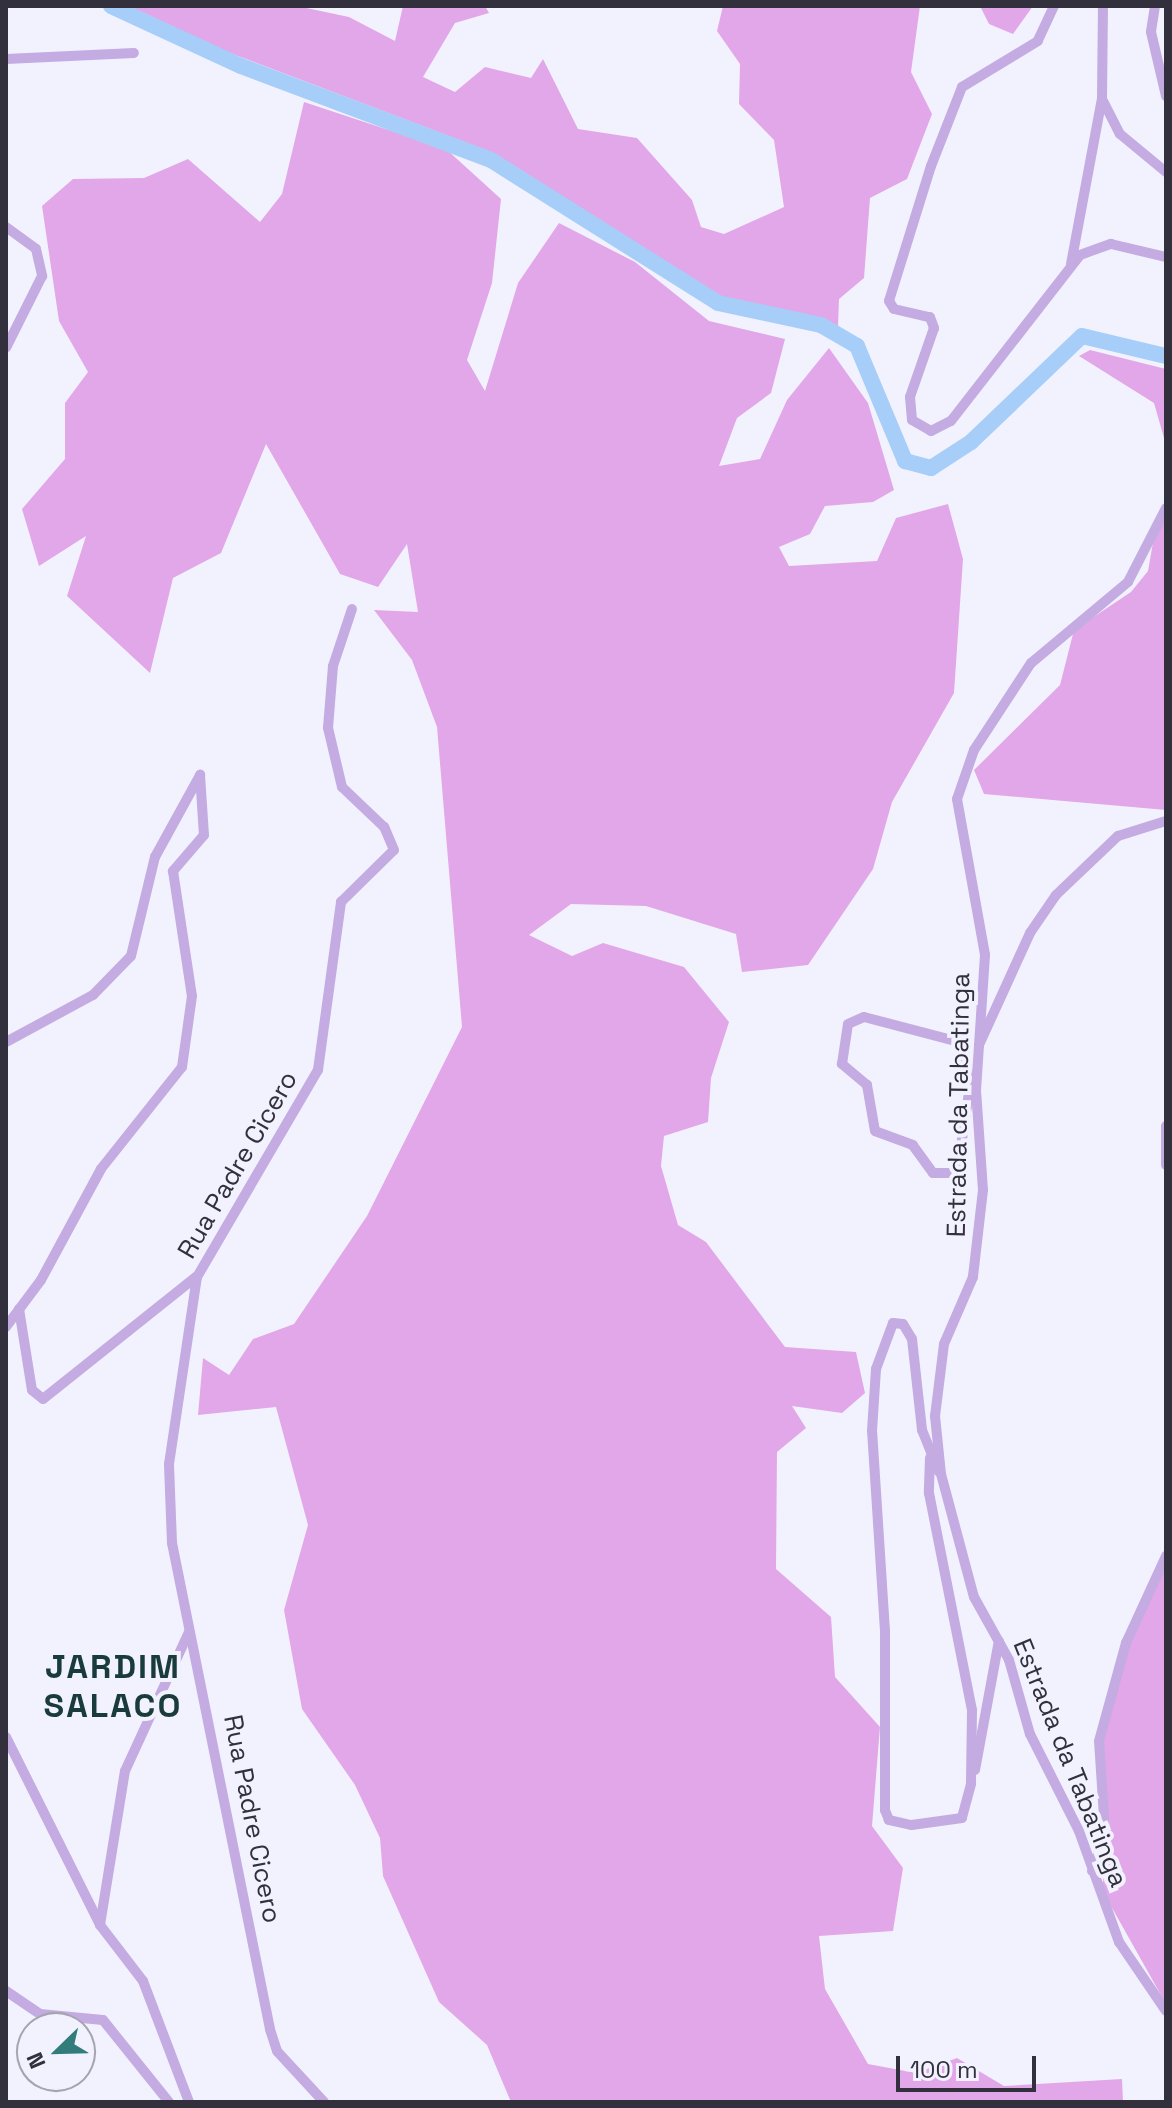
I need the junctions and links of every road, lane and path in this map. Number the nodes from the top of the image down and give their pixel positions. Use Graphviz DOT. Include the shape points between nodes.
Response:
graph roads {
  1 [pos="1054,6"];
  2 [pos="1103,6"];
  3 [pos="1155,6"];
  4 [pos="134,53"];
  5 [pos="6,59"];
  6 [pos="1166,96"];
  7 [pos="1102,99"];
  8 [pos="1166,172"];
  9 [pos="6,227"];
  10 [pos="1166,257"];
  11 [pos="1070,266"];
  12 [pos="6,348"];
  13 [pos="1166,508"];
  14 [pos="352,609"];
  15 [pos="1166,821"];
  16 [pos="6,1042"];
  17 [pos="977,1049"];
  18 [pos="973,1085"];
  19 [pos="1166,1126"];
  20 [pos="1166,1165"];
  21 [pos="197,1277"];
  22 [pos="19,1309"];
  23 [pos="6,1327"];
  24 [pos="930,1458"];
  25 [pos="941,1474"];
  26 [pos="1166,1556"];
  27 [pos="189,1632"];
  28 [pos="999,1639"];
  29 [pos="6,1737"];
  30 [pos="971,1784"];
  31 [pos="1092,1871"];
  32 [pos="100,1925"];
  33 [pos="6,1991"];
  34 [pos="1166,2011"];
  35 [pos="169,2102"];
  36 [pos="189,2102"];
  37 [pos="324,2102"];
  1 -- 11 [label="street" via="1038,41 962,87 913,220 889,301 894,309 930,317 934,328 910,397 918,426 931,431 958,414"];
  2 -- 7 [label="street"];
  3 -- 6 [label="street" via="1152,43"];
  4 -- 5 [label="street"];
  7 -- 8 [label="street" via="1120,134"];
  7 -- 11 [label="street"];
  9 -- 12 [label="street" via="36,249 42,276"];
  10 -- 11 [label="street" via="1111,244"];
  13 -- 17 [label="street, Estrada da Tabatinga" via="1128,582 1031,663 967,764 957,822 985,955"];
  14 -- 21 [label="street, Rua Padre Cicero" via="333,666 328,728 342,787 384,827 394,850 341,902 318,1070"];
  15 -- 17 [label="street" via="1118,836 1056,895 1030,933"];
  16 -- 22 [label="street" via="93,995 131,956 155,857 200,775 204,835 173,871 192,996 186,1055 175,1081 94,1179"];
  17 -- 18 [label="street, Estrada da Tabatinga"];
  18 -- 18 [label="street" via="960,1168 938,1175 913,1145 875,1131 867,1085 842,1064 848,1024 864,1017 959,1040"];
  18 -- 25 [label="street, Estrada da Tabatinga" via="978,1248 935,1390"];
  19 -- 20 [label="street"];
  21 -- 22 [label="street" via="43,1399 32,1390"];
  21 -- 27 [label="street, Rua Padre Cicero" via="169,1464 172,1543"];
  22 -- 23 [label="street"];
  24 -- 25 [label="street"];
  24 -- 30 [label="street" via="929,1493 972,1710"];
  24 -- 30 [label="street" via="912,1339 903,1324 893,1323 876,1369 872,1431 885,1631 887,1817 951,1824 967,1812"];
  25 -- 28 [label="street, Estrada da Tabatinga" via="974,1597"];
  26 -- 31 [label="street" via="1126,1643 1099,1741 1105,1833"];
  27 -- 32 [label="street" via="125,1771"];
  27 -- 37 [label="street, Rua Padre Cicero" via="274,2042"];
  28 -- 30 [label="street" via="992,1709"];
  28 -- 31 [label="street, Estrada da Tabatinga" via="1030,1734"];
  29 -- 32 [label="street"];
  31 -- 34 [label="street, Estrada da Tabatinga" via="1119,1942"];
  32 -- 36 [label="street" via="143,1981"];
  33 -- 35 [label="street" via="40,2014 103,2020"];
}
